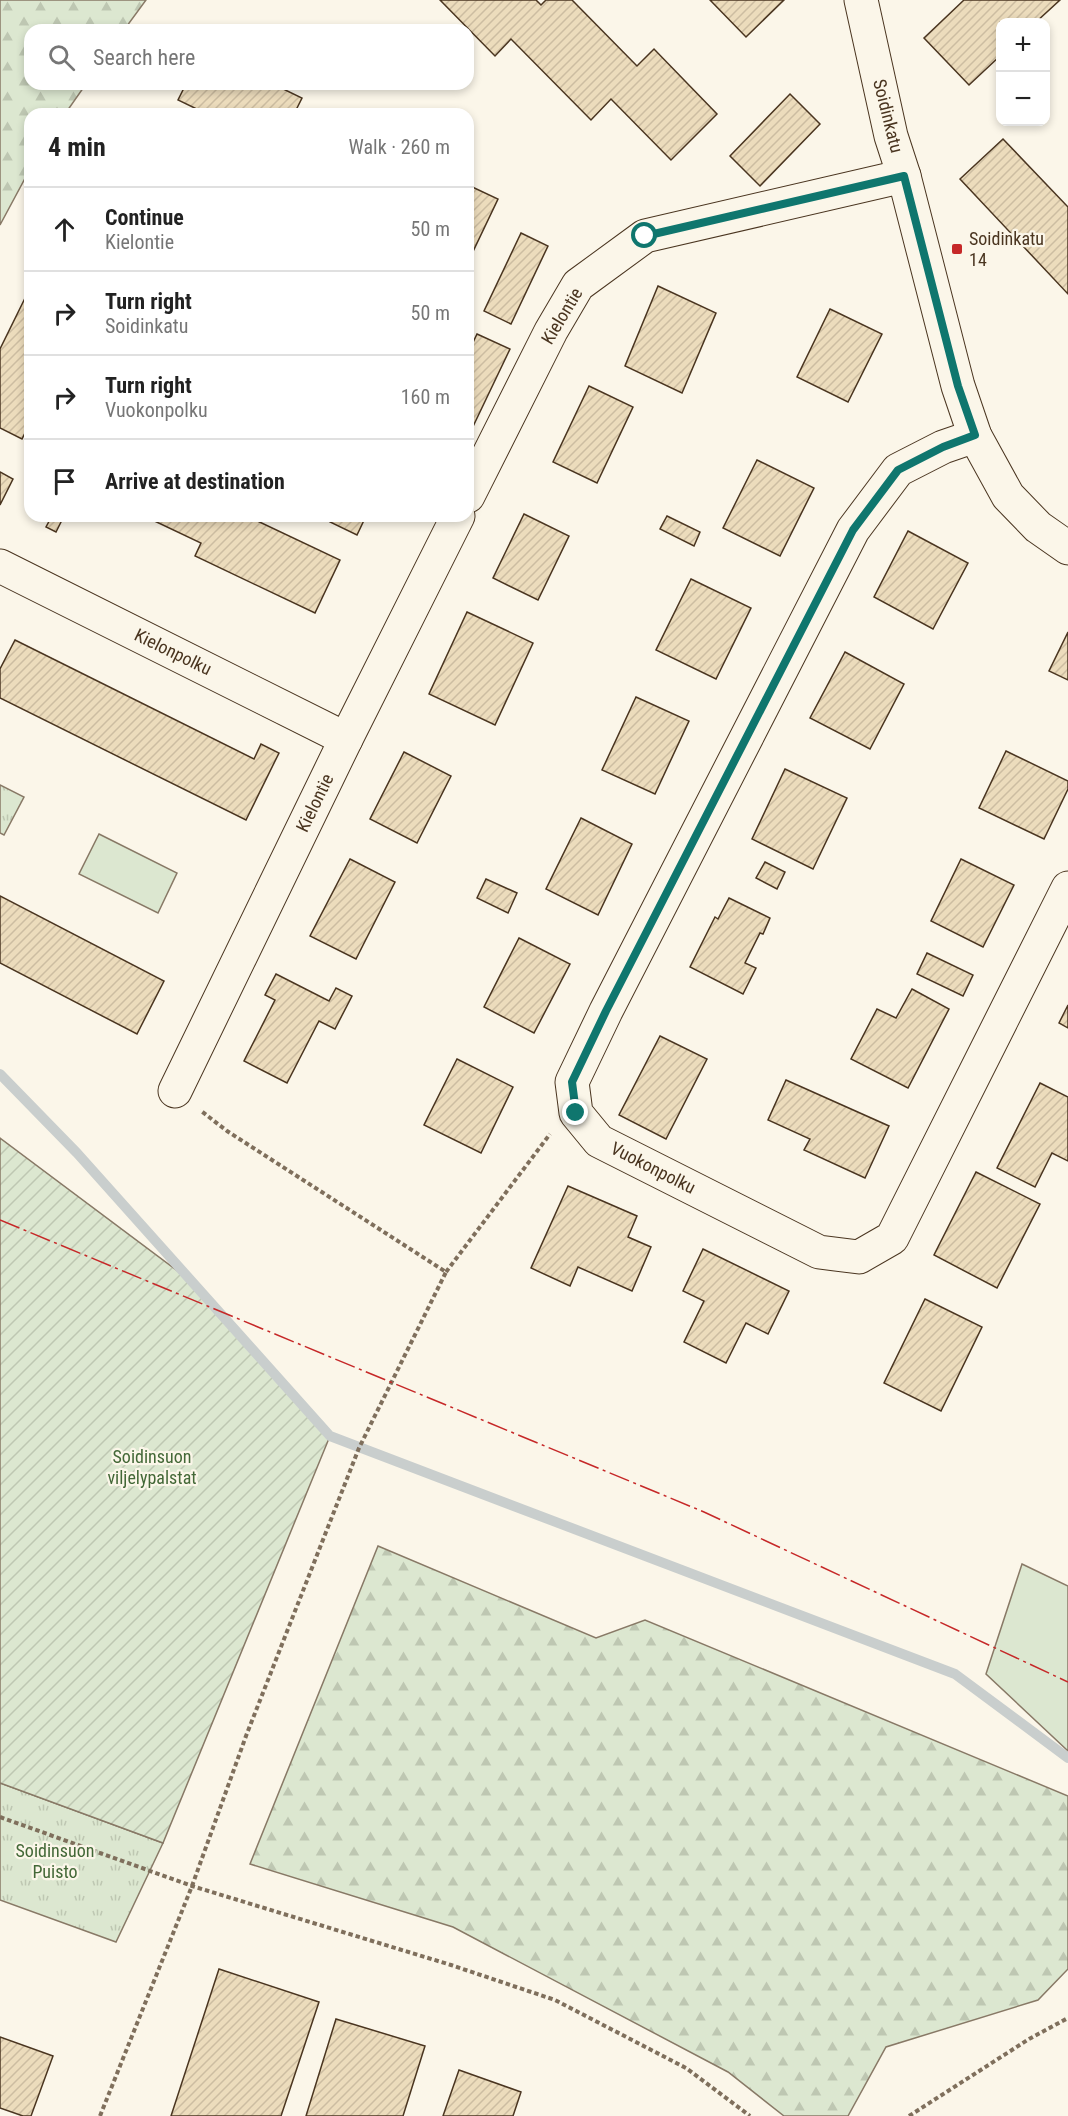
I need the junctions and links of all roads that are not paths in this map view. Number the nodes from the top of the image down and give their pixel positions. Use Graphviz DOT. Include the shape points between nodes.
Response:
graph roads {
  1 [pos="861,0"];
  2 [pos="904,176"];
  3 [pos="975,435"];
  4 [pos="474,484"];
  5 [pos="455,522"];
  6 [pos="1068,548"];
  7 [pos="0,566"];
  8 [pos="346,739"];
  9 [pos="1068,888"];
  10 [pos="175,1091"];
  1 -- 2 [label="street, Soidinkatu" via="891,136"];
  2 -- 3 [label="street, Soidinkatu" via="958,386"];
  2 -- 4 [label="street, Kielontie" via="645,236 578,285 550,331"];
  3 -- 6 [label="street, Soidinkatu" via="1008,496 1038,527"];
  3 -- 9 [label="street, Vuokonpolku" via="898,470 853,530 572,1082 576,1113 599,1141 819,1252 859,1257 892,1238"];
  5 -- 8 [label="street, Kielontie"];
  7 -- 8 [label="street, Kielonpolku"];
  8 -- 10 [label="street, Kielontie"];
}
